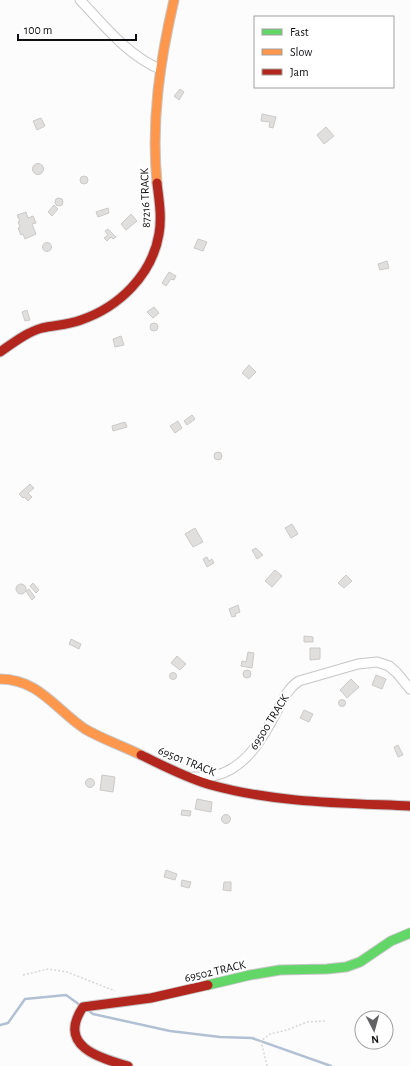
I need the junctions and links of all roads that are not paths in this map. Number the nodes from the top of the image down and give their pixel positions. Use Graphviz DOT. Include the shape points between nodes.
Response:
graph roads {
  1 [pos="80,0"];
  2 [pos="174,0"];
  3 [pos="160,69"];
  4 [pos="0,352"];
  5 [pos="0,678"];
  6 [pos="410,689"];
  7 [pos="189,778"];
  8 [pos="410,806"];
  9 [pos="410,934"];
  10 [pos="128,1066"];
  1 -- 3 [label="street" via="127,48 141,60"];
  2 -- 3 [label="street, 87216 TRACK"];
  3 -- 4 [label="street, 87216 TRACK" via="155,150 160,221 157,244 151,259 136,282 116,302 93,316 37,330"];
  5 -- 7 [label="street, 69501 TRACK" via="30,685 86,729"];
  6 -- 7 [label="street, 69500 TRACK" via="397,672 377,662 358,664 299,682 285,696 258,743 233,769 217,775"];
  7 -- 8 [label="street, 69501 TRACK" via="247,794 306,802"];
  9 -- 10 [label="street, 69502 TRACK" via="395,938 365,959 334,969 260,973 160,996 83,1007 77,1015 76,1022 78,1043 93,1054"];
}
